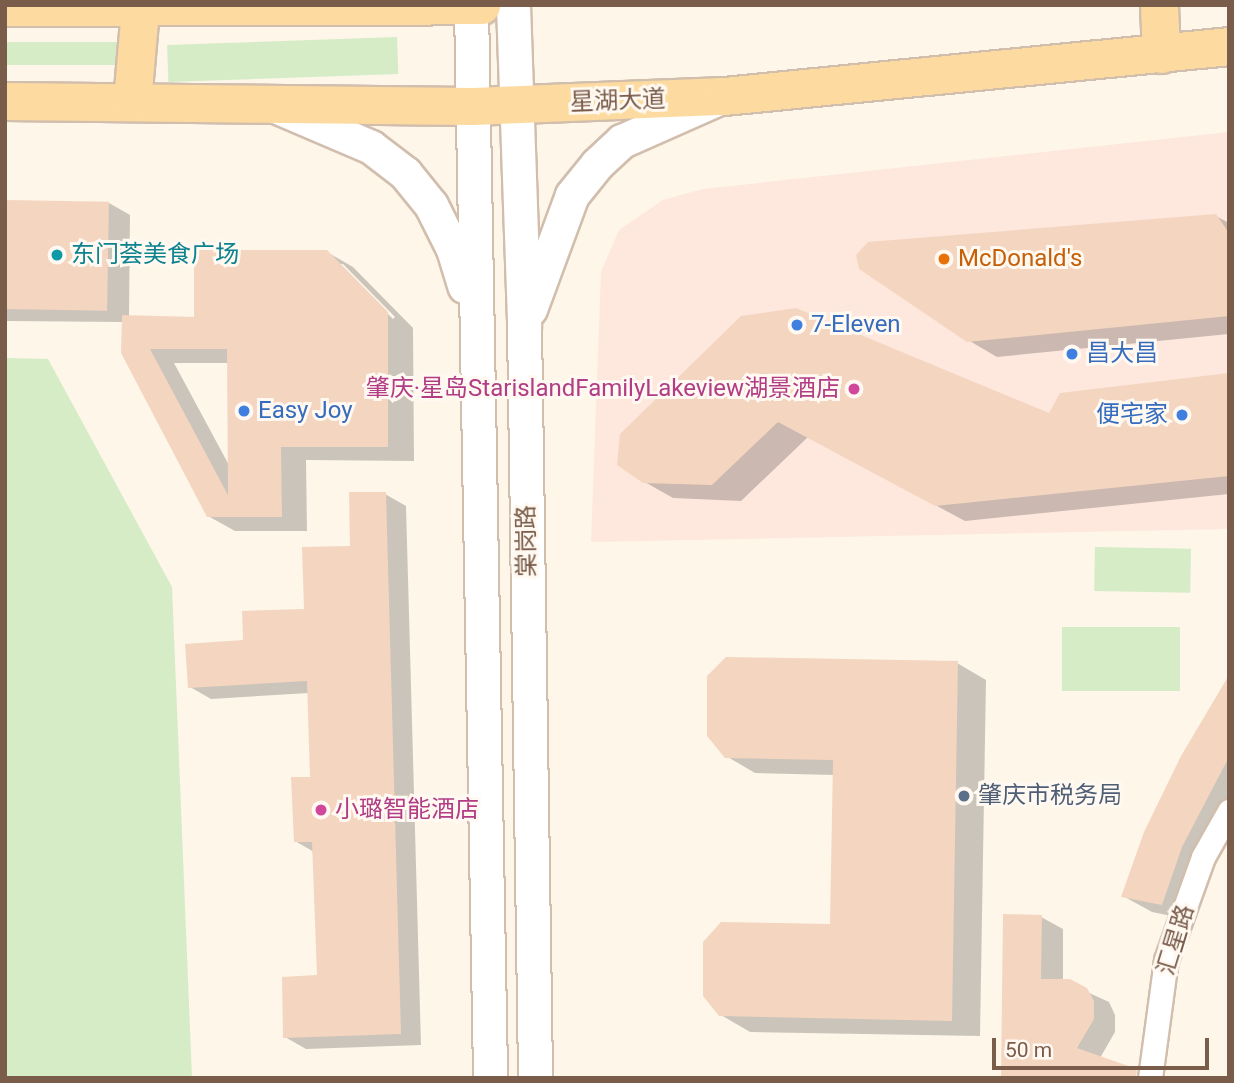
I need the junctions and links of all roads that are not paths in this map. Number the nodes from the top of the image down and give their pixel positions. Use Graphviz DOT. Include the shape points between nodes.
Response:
graph roads {
  1 [pos="481,5"];
  2 [pos="513,5"];
  3 [pos="1160,5"];
  4 [pos="471,6"];
  5 [pos="5,7"];
  6 [pos="140,9"];
  7 [pos="1229,46"];
  8 [pos="1161,54"];
  9 [pos="724,96"];
  10 [pos="5,101"];
  11 [pos="132,101"];
  12 [pos="271,104"];
  13 [pos="516,105"];
  14 [pos="472,106"];
  15 [pos="524,324"];
  16 [pos="476,326"];
  17 [pos="1229,811"];
  18 [pos="485,840"];
  19 [pos="532,841"];
  20 [pos="490,1078"];
  21 [pos="535,1078"];
  22 [pos="1150,1078"];
  1 -- 4 [label="main road"];
  2 -- 13 [label="main road, 棠岗路"];
  3 -- 8 [label="main road"];
  4 -- 6 [label="main road"];
  4 -- 14 [label="main road, 棠岗路"];
  5 -- 6 [label="main road"];
  6 -- 11 [label="main road"];
  7 -- 8 [label="main road, 星湖大道"];
  8 -- 9 [label="main road, 星湖大道"];
  9 -- 13 [label="main road, 星湖大道"];
  9 -- 15 [label="main road" via="622,141 597,164 572,195"];
  10 -- 11 [label="main road, 星湖大道"];
  11 -- 12 [label="main road, 星湖大道"];
  12 -- 14 [label="main road, 星湖大道"];
  12 -- 16 [label="main road" via="371,147 405,173 431,205 453,249"];
  13 -- 14 [label="main road, 星湖大道"];
  13 -- 15 [label="main road, 棠岗路"];
  14 -- 16 [label="main road, 棠岗路"];
  15 -- 19 [label="main road, 棠岗路"];
  16 -- 18 [label="main road, 棠岗路"];
  17 -- 22 [label="street, 汇星路" via="1203,857 1166,960"];
  18 -- 19 [label="main road"];
  18 -- 20 [label="main road, 棠岗路"];
  19 -- 21 [label="main road, 棠岗路"];
}
